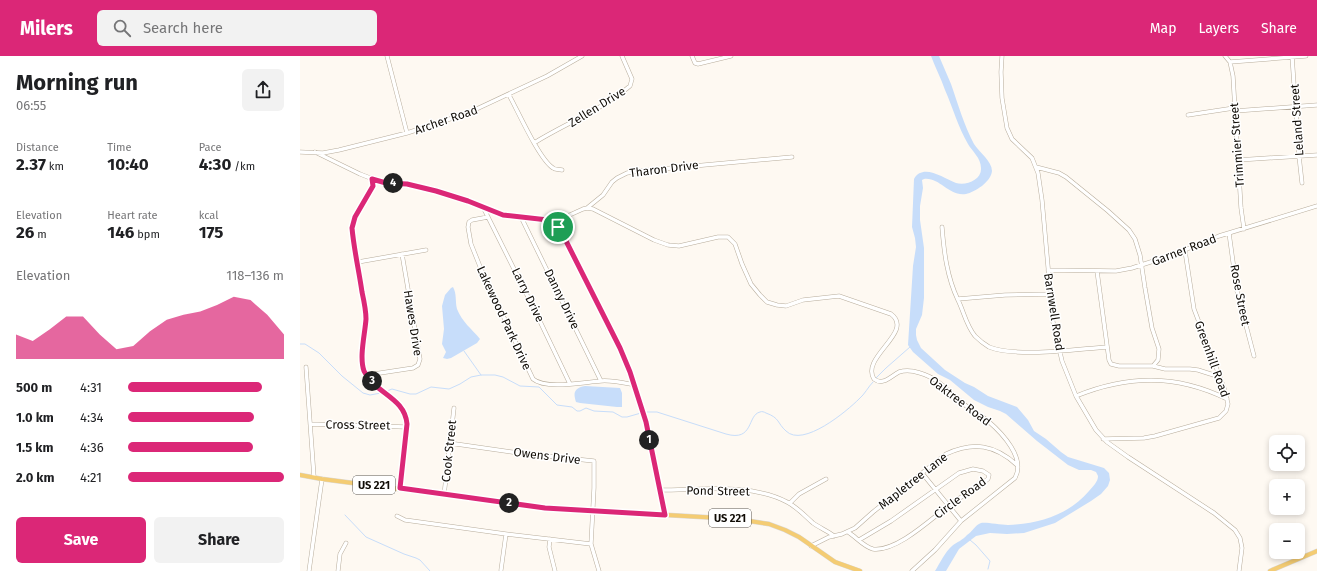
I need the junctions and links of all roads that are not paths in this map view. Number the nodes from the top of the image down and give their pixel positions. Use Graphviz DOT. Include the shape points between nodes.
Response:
graph roads {
  1 [pos="387,56"];
  2 [pos="581,56"];
  3 [pos="622,56"];
  4 [pos="692,56"];
  5 [pos="731,56"];
  6 [pos="1002,56"];
  7 [pos="1224,56"];
  8 [pos="1292,56"];
  9 [pos="1306,56"];
  10 [pos="1230,62"];
  11 [pos="509,95"];
  12 [pos="1317,105"];
  13 [pos="1295,107"];
  14 [pos="1234,109"];
  15 [pos="1188,114"];
  16 [pos="407,133"];
  17 [pos="534,143"];
  18 [pos="300,152"];
  19 [pos="315,152"];
  20 [pos="1317,155"];
  21 [pos="1299,156"];
  22 [pos="792,157"];
  23 [pos="1238,160"];
  24 [pos="1036,167"];
  25 [pos="562,170"];
  26 [pos="372,179"];
  27 [pos="1302,183"];
  28 [pos="1317,206"];
  29 [pos="483,207"];
  30 [pos="587,208"];
  31 [pos="488,216"];
  32 [pos="521,217"];
  33 [pos="554,224"];
  34 [pos="942,227"];
  35 [pos="1244,229"];
  36 [pos="1229,233"];
  37 [pos="426,250"];
  38 [pos="1185,250"];
  39 [pos="402,254"];
  40 [pos="358,262"];
  41 [pos="1141,266"];
  42 [pos="1048,270"];
  43 [pos="1097,270"];
  44 [pos="1050,294"];
  45 [pos="958,299"];
  46 [pos="1107,347"];
  47 [pos="1059,351"];
  48 [pos="1254,356"];
  49 [pos="1153,366"];
  50 [pos="306,367"];
  51 [pos="367,375"];
  52 [pos="1220,377"];
  53 [pos="601,380"];
  54 [pos="570,384"];
  55 [pos="635,385"];
  56 [pos="1076,396"];
  57 [pos="1227,399"];
  58 [pos="454,408"];
  59 [pos="310,424"];
  60 [pos="406,427"];
  61 [pos="1103,439"];
  62 [pos="449,443"];
  63 [pos="1018,466"];
  64 [pos="922,473"];
  65 [pos="300,475"];
  66 [pos="314,477"];
  67 [pos="826,478"];
  68 [pos="322,479"];
  69 [pos="400,488"];
  70 [pos="935,489"];
  71 [pos="661,490"];
  72 [pos="444,495"];
  73 [pos="790,503"];
  74 [pos="949,506"];
  75 [pos="593,512"];
  76 [pos="665,515"];
  77 [pos="397,516"];
  78 [pos="961,521"];
  79 [pos="848,532"];
  80 [pos="506,534"];
  81 [pos="834,536"];
  82 [pos="550,539"];
  83 [pos="859,540"];
  84 [pos="346,543"];
  85 [pos="592,544"];
  86 [pos="811,546"];
  87 [pos="1317,550"];
  88 [pos="501,570"];
  89 [pos="309,571"];
  90 [pos="338,571"];
  91 [pos="555,571"];
  92 [pos="599,571"];
  93 [pos="860,571"];
  94 [pos="912,571"];
  95 [pos="1239,571"];
  96 [pos="1270,571"];
  1 -- 16 [label="street"];
  2 -- 11 [label="street, Archer Road"];
  3 -- 17 [label="street, Zellen Drive" via="632,79 630,86 600,108"];
  4 -- 5 [label="street" via="698,64"];
  6 -- 24 [label="street, Barnwell Road" via="1002,98 1008,133 1029,154"];
  7 -- 10 [label="street"];
  8 -- 9 [label="street"];
  8 -- 10 [label="street"];
  8 -- 13 [label="street, Leland Street"];
  10 -- 14 [label="street, Trimmier Street"];
  11 -- 16 [label="street, Archer Road" via="468,114"];
  11 -- 17 [label="street"];
  12 -- 13 [label="street"];
  13 -- 14 [label="street"];
  13 -- 21 [label="street, Leland Street"];
  14 -- 15 [label="street"];
  14 -- 23 [label="street, Trimmier Street"];
  16 -- 19 [label="street, Archer Road" via="346,149"];
  17 -- 25 [label="street" via="553,169"];
  18 -- 19 [label="street, Archer Road"];
  19 -- 26 [label="street"];
  20 -- 21 [label="street"];
  21 -- 23 [label="street"];
  21 -- 27 [label="street, Leland Street"];
  22 -- 30 [label="street, Tharon Drive" via="633,171 612,182 603,195"];
  23 -- 35 [label="street, Trimmier Street"];
  24 -- 41 [label="street" via="1066,177 1125,226 1137,244"];
  24 -- 42 [label="street, Barnwell Road" via="1040,184"];
  26 -- 29 [label="street" via="422,187"];
  26 -- 40 [label="street" via="373,186 352,224"];
  28 -- 35 [label="street, Garner Road"];
  29 -- 31 [label="street, Larry Drive"];
  29 -- 32 [label="street" via="503,215"];
  30 -- 33 [label="street, Tharon Drive"];
  30 -- 63 [label="street, Oaktree Road" via="668,245 680,246 728,237 735,244 751,284 764,300 771,304 786,306 839,296 891,314 897,321 897,328 876,359 872,373 874,380 883,381 905,371 921,373 934,380 995,427 1013,450"];
  31 -- 54 [label="street, Larry Drive"];
  31 -- 54 [label="street, Lakewood Park Drive" via="469,222 470,244 532,377 540,383"];
  32 -- 33 [label="street" via="545,219"];
  32 -- 53 [label="street, Danny Drive"];
  33 -- 55 [label="street" via="564,237"];
  34 -- 45 [label="street" via="947,268"];
  35 -- 36 [label="street, Garner Road"];
  36 -- 38 [label="street, Garner Road"];
  36 -- 48 [label="street, Rose Street" via="1237,291"];
  37 -- 39 [label="street"];
  38 -- 41 [label="street, Garner Road"];
  38 -- 52 [label="street, Greenhill Road" via="1194,309"];
  39 -- 40 [label="street"];
  39 -- 51 [label="street, Hawes Drive" via="419,363 413,368"];
  40 -- 51 [label="street" via="366,313 362,360"];
  41 -- 43 [label="street, Garner Road" via="1116,271"];
  41 -- 49 [label="street" via="1152,328 1159,349 1158,360"];
  42 -- 43 [label="street, Garner Road"];
  42 -- 44 [label="street, Barnwell Road"];
  43 -- 46 [label="street"];
  44 -- 45 [label="street"];
  44 -- 47 [label="street, Barnwell Road"];
  45 -- 47 [label="street" via="972,331 979,340 989,346 1012,352"];
  46 -- 47 [label="street"];
  46 -- 49 [label="street" via="1109,360 1113,365"];
  47 -- 56 [label="street, Barnwell Road"];
  49 -- 52 [label="street" via="1198,370"];
  50 -- 59 [label="street"];
  51 -- 60 [label="street" via="400,406 406,416"];
  52 -- 57 [label="street, Greenhill Road"];
  53 -- 54 [label="street, Lakewood Park Drive"];
  53 -- 55 [label="street, Lakewood Park Drive"];
  55 -- 71 [label="street"];
  56 -- 57 [label="street" via="1120,382 1156,380 1193,385"];
  56 -- 61 [label="street, Barnwell Road"];
  57 -- 61 [label="street, Greenhill Road" via="1226,411 1222,416 1212,420 1144,438"];
  58 -- 62 [label="street, Cook Street"];
  59 -- 60 [label="street, Cross Street"];
  59 -- 66 [label="street"];
  60 -- 69 [label="street"];
  61 -- 95 [label="street, Barnwell Road" via="1233,528 1239,535 1242,545"];
  62 -- 72 [label="street, Cook Street"];
  62 -- 75 [label="street, Owens Drive" via="594,461"];
  63 -- 64 [label="street, Mapletree Lane" via="996,450 974,446 946,454"];
  63 -- 78 [label="street" via="1013,480"];
  64 -- 70 [label="street"];
  64 -- 79 [label="street, Mapletree Lane"];
  65 -- 66 [label="main road, US 221"];
  66 -- 68 [label="main road, US 221"];
  67 -- 73 [label="street" via="798,494"];
  68 -- 69 [label="main road, US 221"];
  68 -- 89 [label="street"];
  69 -- 72 [label="main road, US 221"];
  70 -- 74 [label="street"];
  70 -- 74 [label="street, Circle Road" via="963,471 978,470 988,474 988,480"];
  70 -- 83 [label="street, Circle Road" via="891,521"];
  71 -- 73 [label="street, Pond Street" via="749,490"];
  71 -- 76 [label="street"];
  72 -- 75 [label="main road, US 221"];
  73 -- 81 [label="street, Pond Street"];
  74 -- 78 [label="street"];
  74 -- 83 [label="street, Circle Road" via="894,545 873,548"];
  75 -- 76 [label="main road, US 221"];
  75 -- 85 [label="street"];
  76 -- 86 [label="main road, US 221" via="737,519 776,526 800,537"];
  77 -- 80 [label="street" via="405,520"];
  78 -- 94 [label="street"];
  79 -- 81 [label="street, Mapletree Lane"];
  79 -- 83 [label="street, Circle Road"];
  80 -- 82 [label="street"];
  80 -- 88 [label="street"];
  81 -- 86 [label="street, Mapletree Lane"];
  82 -- 85 [label="street"];
  82 -- 91 [label="street"];
  84 -- 90 [label="street" via="340,554"];
  85 -- 92 [label="street"];
  86 -- 93 [label="main road, US 221" via="835,562"];
  87 -- 96 [label="main road"];
}
